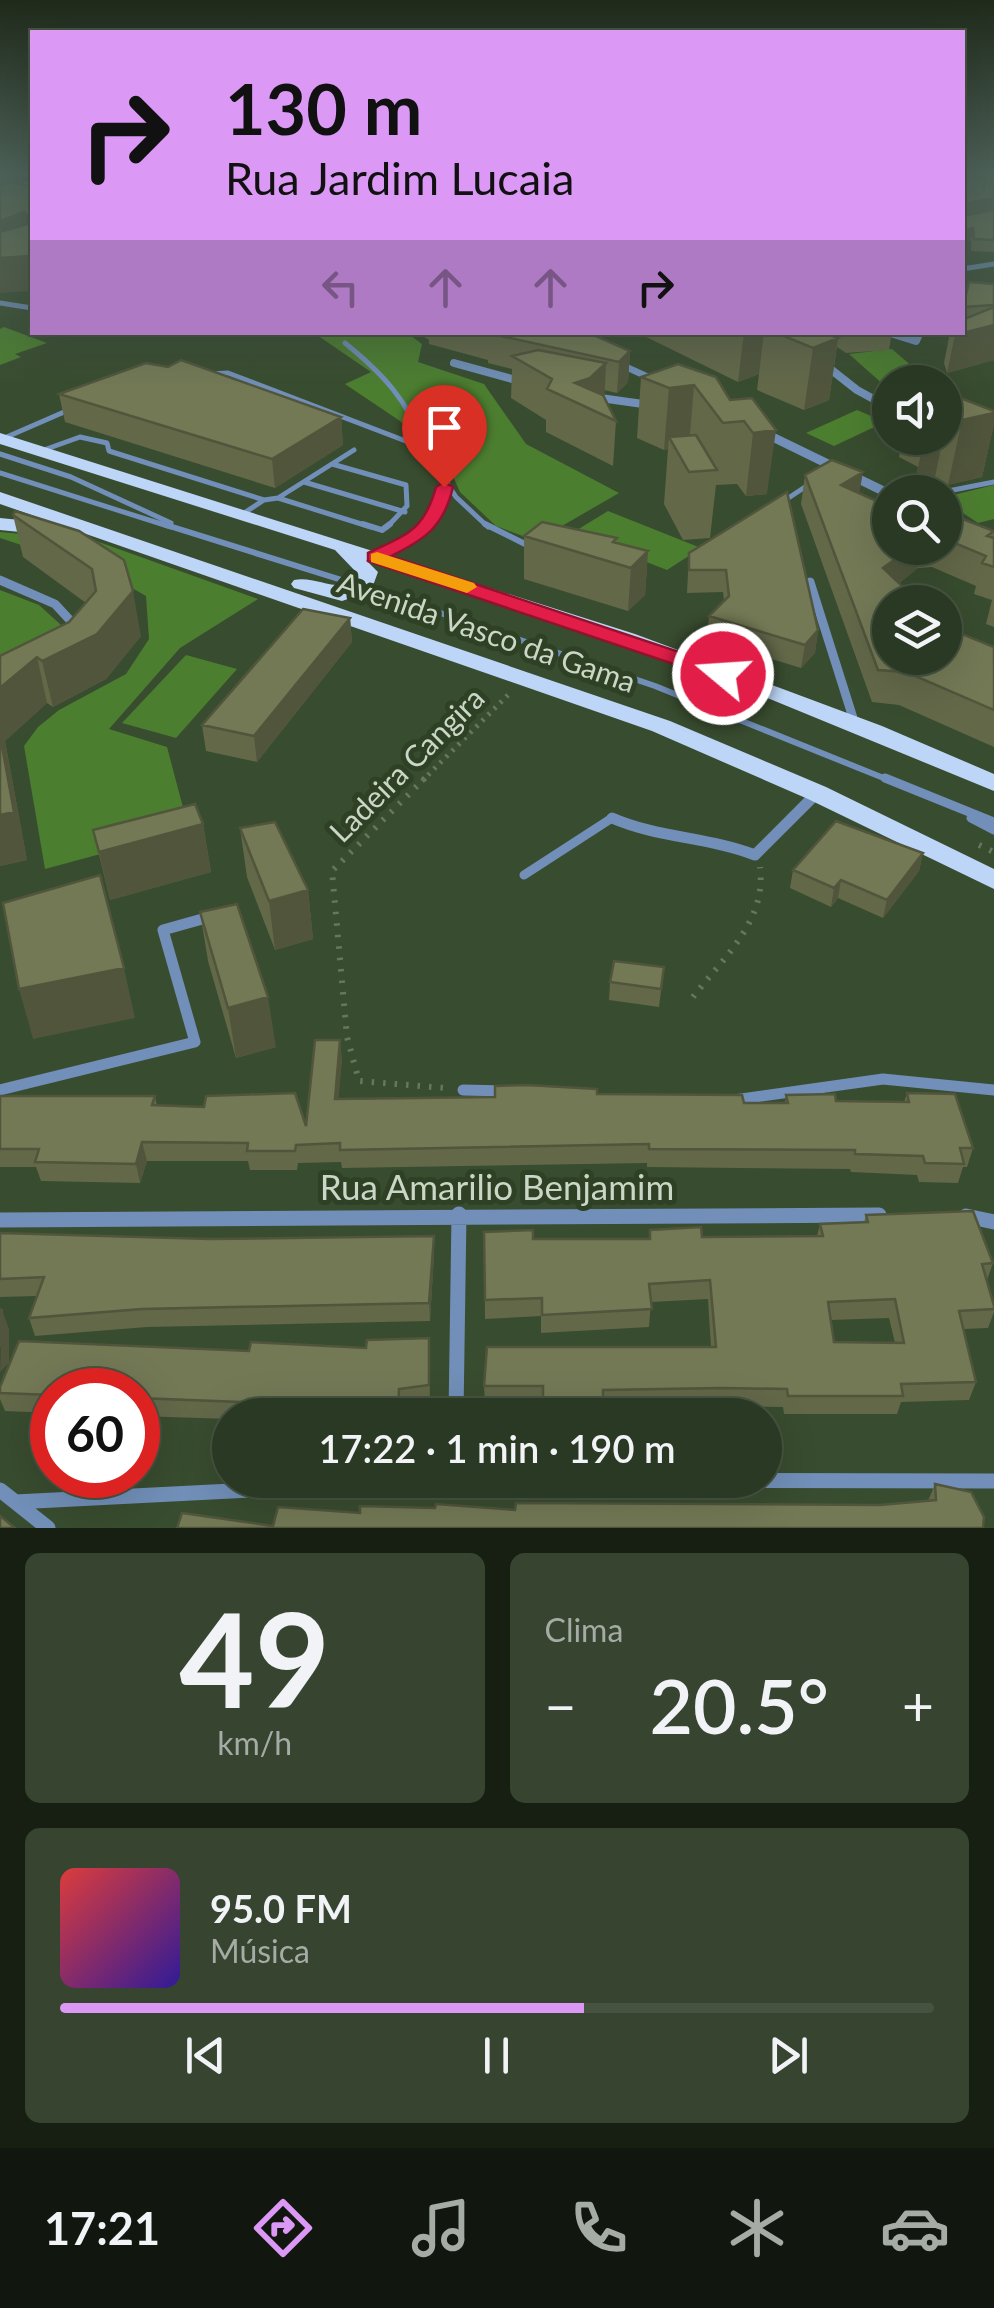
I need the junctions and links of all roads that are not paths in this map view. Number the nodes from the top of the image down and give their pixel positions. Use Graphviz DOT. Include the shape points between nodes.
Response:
graph roads {
  1 [pos="965,260"];
  2 [pos="994,262"];
  3 [pos="965,267"];
  4 [pos="0,303"];
  5 [pos="30,308"];
  6 [pos="894,335"];
  7 [pos="919,335"];
  8 [pos="345,343"];
  9 [pos="594,351"];
  10 [pos="818,359"];
  11 [pos="454,363"];
  12 [pos="198,375"];
  13 [pos="532,384"];
  14 [pos="682,393"];
  15 [pos="576,394"];
  16 [pos="872,398"];
  17 [pos="79,406"];
  18 [pos="655,406"];
  19 [pos="748,425"];
  20 [pos="1,444"];
  21 [pos="424,448"];
  22 [pos="354,450"];
  23 [pos="41,452"];
  24 [pos="332,464"];
  25 [pos="836,467"];
  26 [pos="0,474"];
  27 [pos="304,482"];
  28 [pos="994,482"];
  29 [pos="872,485"];
  30 [pos="444,487"];
  31 [pos="962,488"];
  32 [pos="0,498"];
  33 [pos="278,498"];
  34 [pos="264,500"];
  35 [pos="778,504"];
  36 [pos="404,512"];
  37 [pos="241,515"];
  38 [pos="0,524"];
  39 [pos="208,538"];
  40 [pos="125,540"];
  41 [pos="332,544"];
  42 [pos="538,550"];
  43 [pos="374,557"];
  44 [pos="0,580"];
  45 [pos="810,582"];
  46 [pos="364,587"];
  47 [pos="76,639"];
  48 [pos="854,722"];
  49 [pos="994,783"];
  50 [pos="817,793"];
  51 [pos="940,802"];
  52 [pos="612,818"];
  53 [pos="994,822"];
  54 [pos="994,830"];
  55 [pos="524,875"];
  56 [pos="994,880"];
  57 [pos="220,914"];
  58 [pos="0,1090"];
  59 [pos="464,1090"];
  60 [pos="994,1090"];
  61 [pos="515,1091"];
  62 [pos="716,1101"];
  63 [pos="459,1214"];
  64 [pos="904,1215"];
  65 [pos="942,1216"];
  66 [pos="0,1220"];
  67 [pos="994,1222"];
  68 [pos="456,1398"];
  69 [pos="782,1480"];
  70 [pos="994,1480"];
  71 [pos="0,1490"];
  72 [pos="212,1492"];
  73 [pos="15,1502"];
  74 [pos="48,1528"];
  1 -- 2 [label="street"];
  2 -- 3 [label="street"];
  4 -- 5 [label="street"];
  6 -- 7 [label="street" via="916,341"];
  8 -- 21 [label="lane" via="391,380 419,426"];
  9 -- 14 [label="street"];
  10 -- 16 [label="street"];
  11 -- 13 [label="street"];
  12 -- 21 [label="lane" via="228,373"];
  15 -- 18 [label="street"];
  17 -- 20 [label="lane"];
  19 -- 25 [label="street"];
  20 -- 23 [label="main road, Avenida Vasco da Gama"];
  20 -- 39 [label="lane"];
  21 -- 30 [label="lane"];
  22 -- 24 [label="lane"];
  23 -- 34 [label="lane" via="87,437 109,451"];
  23 -- 37 [label="main road, Avenida Vasco da Gama"];
  24 -- 27 [label="lane"];
  24 -- 36 [label="lane" via="406,485"];
  25 -- 29 [label="street"];
  25 -- 35 [label="lane"];
  26 -- 39 [label="lane"];
  27 -- 33 [label="lane"];
  27 -- 36 [label="lane"];
  28 -- 31 [label="lane"];
  30 -- 42 [label="lane" via="474,519"];
  30 -- 43 [label="lane" via="427,528"];
  32 -- 40 [label="main road, Avenida Vasco da Gama"];
  33 -- 34 [label="lane"];
  33 -- 36 [label="lane" via="382,530"];
  34 -- 37 [label="lane"];
  37 -- 41 [label="main road, Avenida Vasco da Gama"];
  38 -- 40 [label="main road"];
  39 -- 46 [label="lane"];
  40 -- 46 [label="main road" via="254,568 332,594 351,595"];
  40 -- 50 [label="main road, Avenida Vasco da Gama" via="662,726"];
  41 -- 43 [label="main road, Avenida Vasco da Gama"];
  41 -- 46 [label="main road" via="368,572"];
  43 -- 48 [label="main road, Avenida Vasco da Gama"];
  44 -- 47 [label="street" via="54,602 79,630"];
  45 -- 48 [label="street"];
  46 -- 51 [label="lane" via="729,713"];
  48 -- 49 [label="main road, Avenida Vasco da Gama"];
  50 -- 52 [label="street" via="756,855 710,840 634,829"];
  50 -- 56 [label="main road, Avenida Vasco da Gama"];
  51 -- 53 [label="lane"];
  51 -- 54 [label="lane"];
  52 -- 55 [label="lane"];
  57 -- 58 [label="street" via="163,930 195,1042"];
  59 -- 61 [label="street"];
  60 -- 62 [label="street" via="870,1080"];
  63 -- 64 [label="street, Rua Amarilio Benjamim"];
  63 -- 66 [label="street, Rua Amarilio Benjamim"];
  63 -- 68 [label="street"];
  65 -- 67 [label="street"];
  69 -- 70 [label="street"];
  71 -- 73 [label="street"];
  72 -- 73 [label="street"];
  73 -- 74 [label="street"];
}
